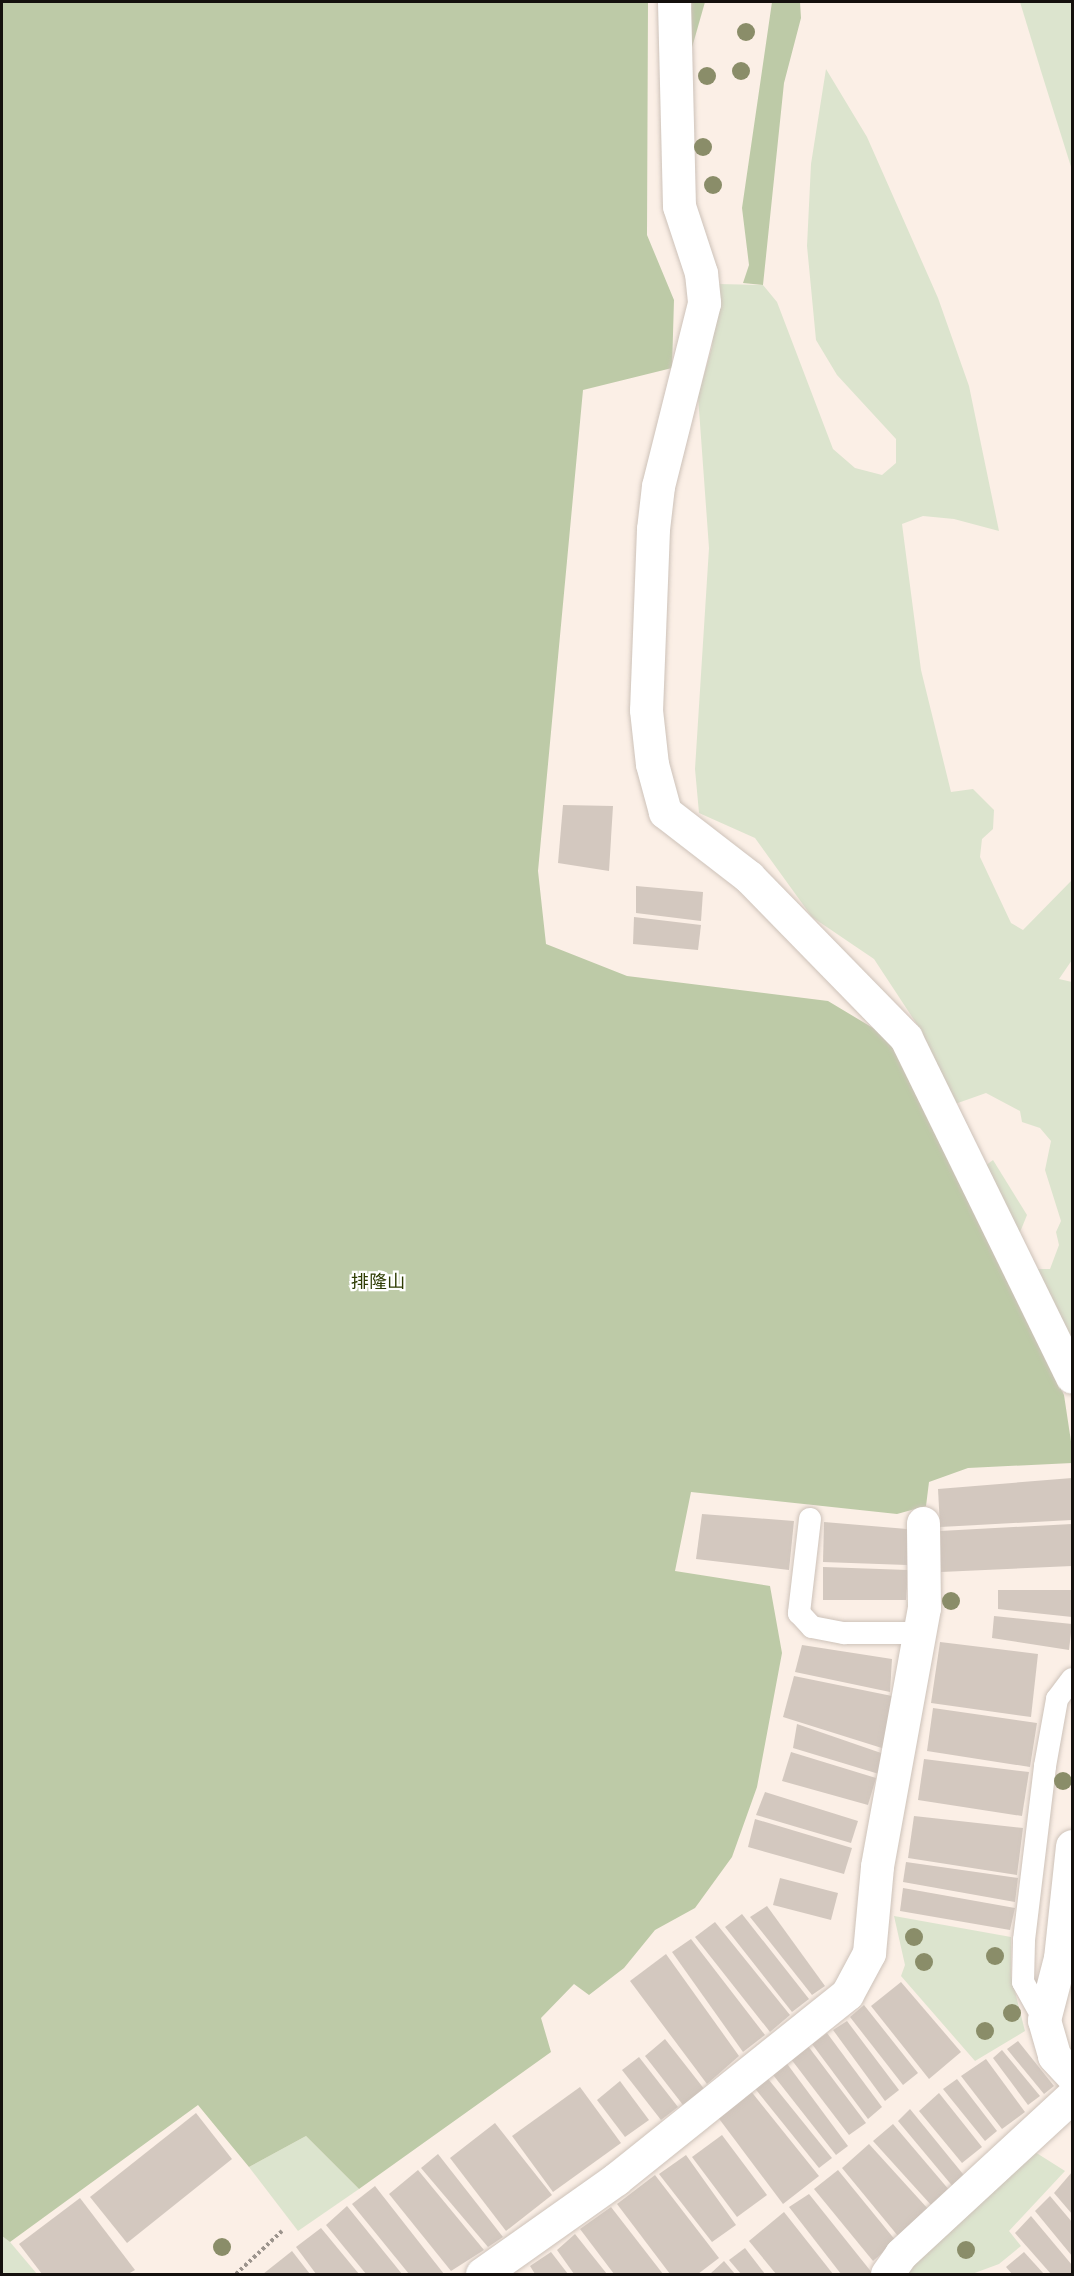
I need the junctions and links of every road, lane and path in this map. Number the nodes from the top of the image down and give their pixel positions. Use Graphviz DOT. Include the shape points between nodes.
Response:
graph roads {
  1 [pos="674,2"];
  2 [pos="1072,1377"];
  3 [pos="810,1519"];
  4 [pos="923,1523"];
  5 [pos="919,1634"];
  6 [pos="1072,1679"];
  7 [pos="1072,1846"];
  8 [pos="1044,2020"];
  9 [pos="1072,2075"];
  10 [pos="1072,2096"];
  11 [pos="282,2231"];
  12 [pos="236,2274"];
  13 [pos="482,2274"];
  14 [pos="887,2274"];
  1 -- 2 [label="street" via="679,206 701,273 704,303 658,486 653,529 646,710 652,764 665,812 749,877 906,1038"];
  3 -- 5 [label="lane" via="799,1613 812,1627 844,1633"];
  4 -- 5 [label="street"];
  5 -- 13 [label="street" via="877,1866 869,1953 847,1994 616,2179"];
  6 -- 8 [label="lane" via="1057,1699 1024,1940 1023,1982"];
  7 -- 8 [label="street" via="1058,1969"];
  8 -- 9 [label="street" via="1054,2056"];
  10 -- 14 [label="street" via="901,2253"];
  11 -- 12 [label="path"];
}
